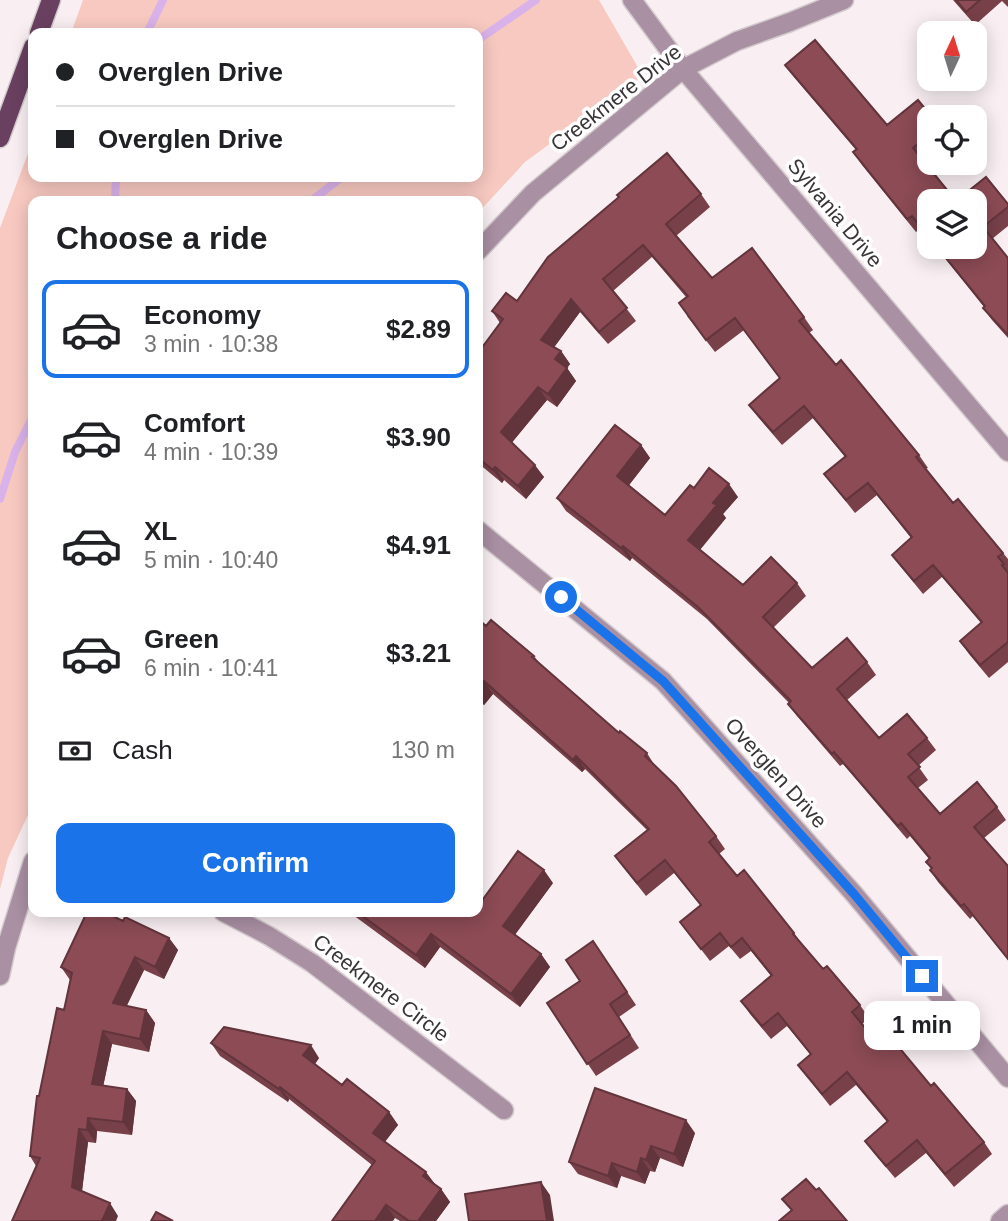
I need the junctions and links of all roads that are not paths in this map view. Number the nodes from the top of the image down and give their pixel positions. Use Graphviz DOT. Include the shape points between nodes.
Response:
graph roads {
  1 [pos="51,0"];
  2 [pos="632,0"];
  3 [pos="844,0"];
  4 [pos="40,28"];
  5 [pos="28,61"];
  6 [pos="682,69"];
  7 [pos="0,138"];
  8 [pos="483,246"];
  9 [pos="1008,452"];
  10 [pos="483,534"];
  11 [pos="28,877"];
  12 [pos="233,917"];
  13 [pos="0,976"];
  14 [pos="1008,1078"];
  15 [pos="504,1110"];
  16 [pos="1008,1214"];
  17 [pos="1000,1221"];
  1 -- 4 [label="main road"];
  2 -- 6 [label="street, Sylvania Drive"];
  3 -- 6 [label="street, Creekmere Drive" via="737,41"];
  5 -- 7 [label="main road"];
  6 -- 8 [label="street, Creekmere Drive" via="533,193"];
  6 -- 9 [label="street, Sylvania Drive"];
  10 -- 14 [label="street, Overglen Drive" via="663,681 854,894"];
  11 -- 13 [label="street"];
  12 -- 15 [label="street, Creekmere Circle" via="312,962"];
  16 -- 17 [label="street"];
}
